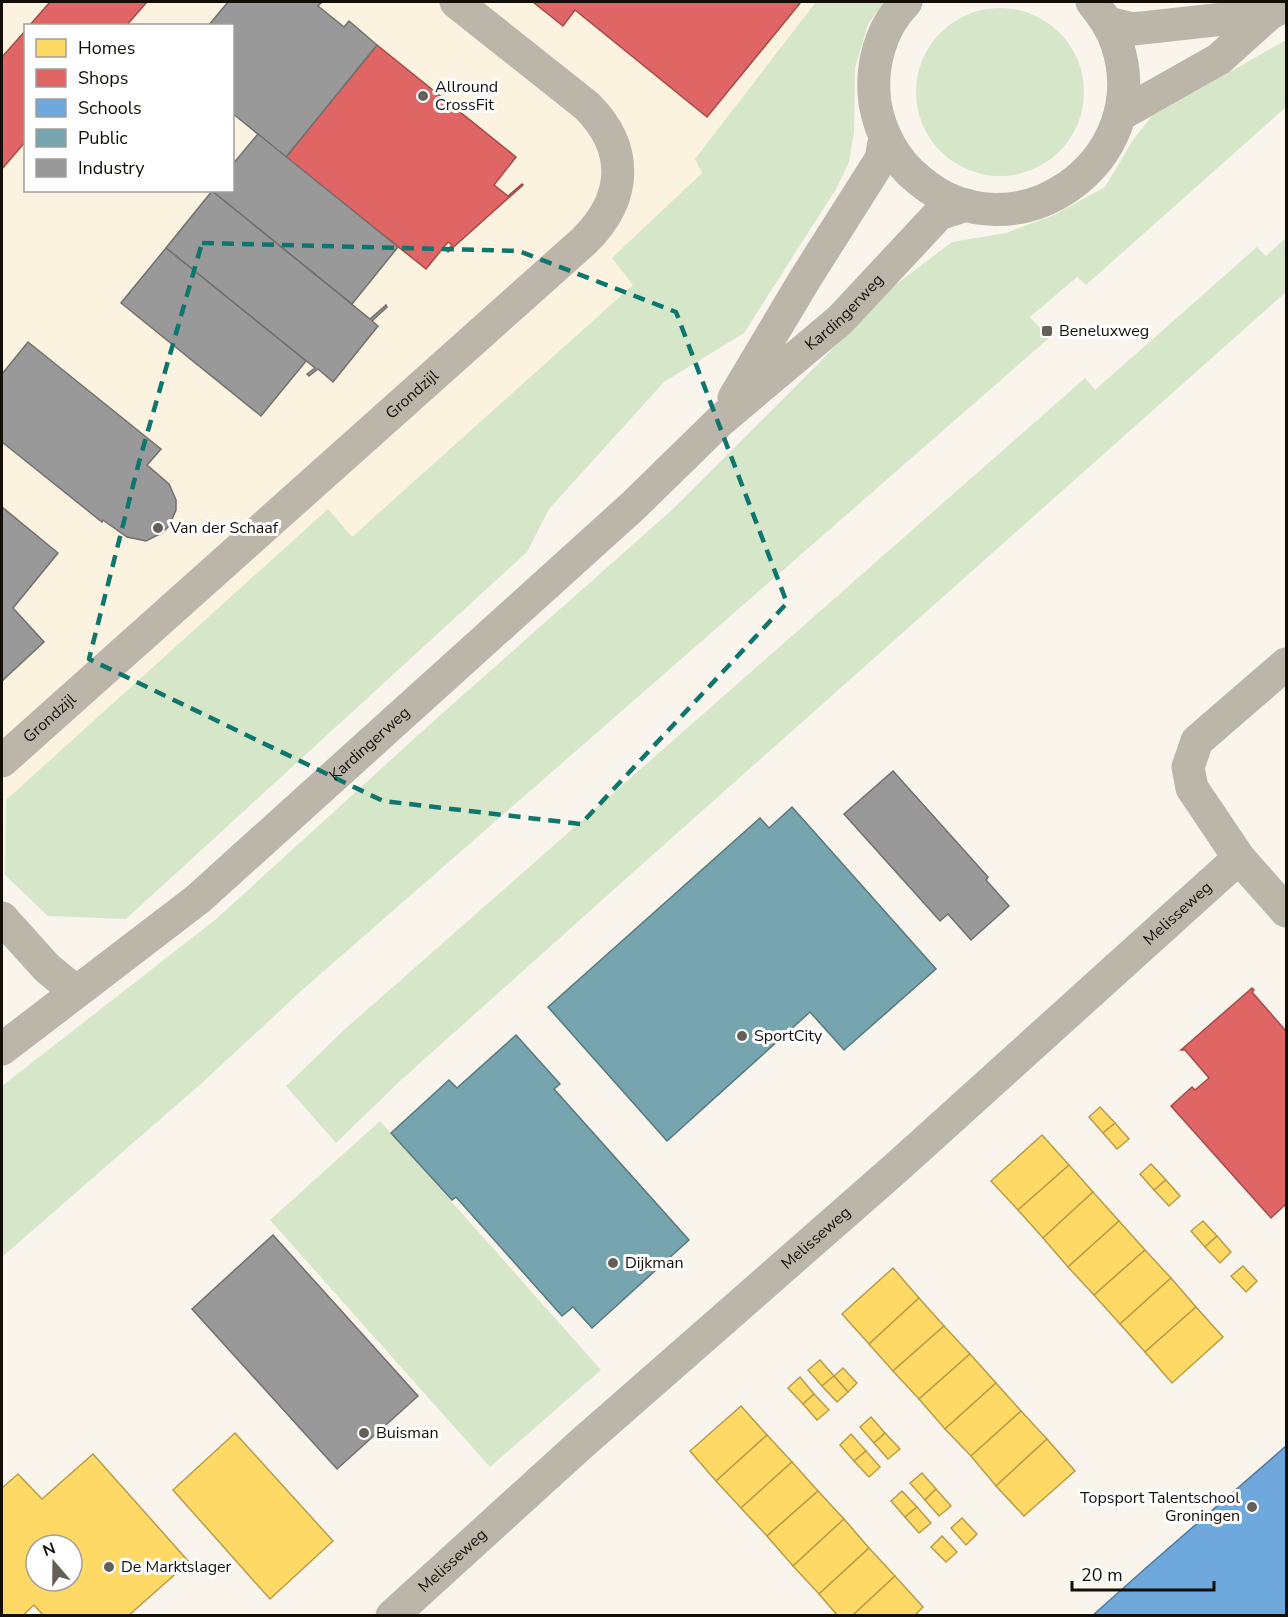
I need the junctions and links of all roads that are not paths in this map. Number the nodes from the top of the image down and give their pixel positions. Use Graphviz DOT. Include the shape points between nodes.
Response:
graph roads {
  1 [pos="456,2"];
  2 [pos="906,2"];
  3 [pos="1278,10"];
  4 [pos="1100,12"];
  5 [pos="1120,115"];
  6 [pos="885,137"];
  7 [pos="966,205"];
  8 [pos="721,420"];
  9 [pos="1287,664"];
  10 [pos="2,761"];
  11 [pos="1239,858"];
  12 [pos="1287,911"];
  13 [pos="2,918"];
  14 [pos="76,992"];
  15 [pos="2,1049"];
  16 [pos="392,1616"];
  1 -- 10 [label="street, Grondzijl" via="600,120 616,154 618,174 609,211 584,241"];
  2 -- 6 [label="street" via="889,24 874,69 877,115"];
  3 -- 4 [label="street" via="1132,29"];
  3 -- 5 [label="street" via="1219,59"];
  4 -- 5 [label="street" via="1117,44 1122,68 1124,92"];
  5 -- 7 [label="street" via="1099,159 1062,192 1040,203 1015,208"];
  6 -- 7 [label="street" via="896,156 926,187"];
  6 -- 8 [label="street, Kardingerweg" via="881,159"];
  7 -- 8 [label="street, Kardingerweg" via="939,214 840,320"];
  8 -- 14 [label="street, Kardingerweg" via="633,506 198,899"];
  9 -- 11 [label="street" via="1197,741 1188,767 1192,788"];
  11 -- 12 [label="street"];
  11 -- 16 [label="street, Melisseweg"];
  13 -- 14 [label="street" via="47,968"];
  14 -- 15 [label="street, Kardingerweg"];
}
